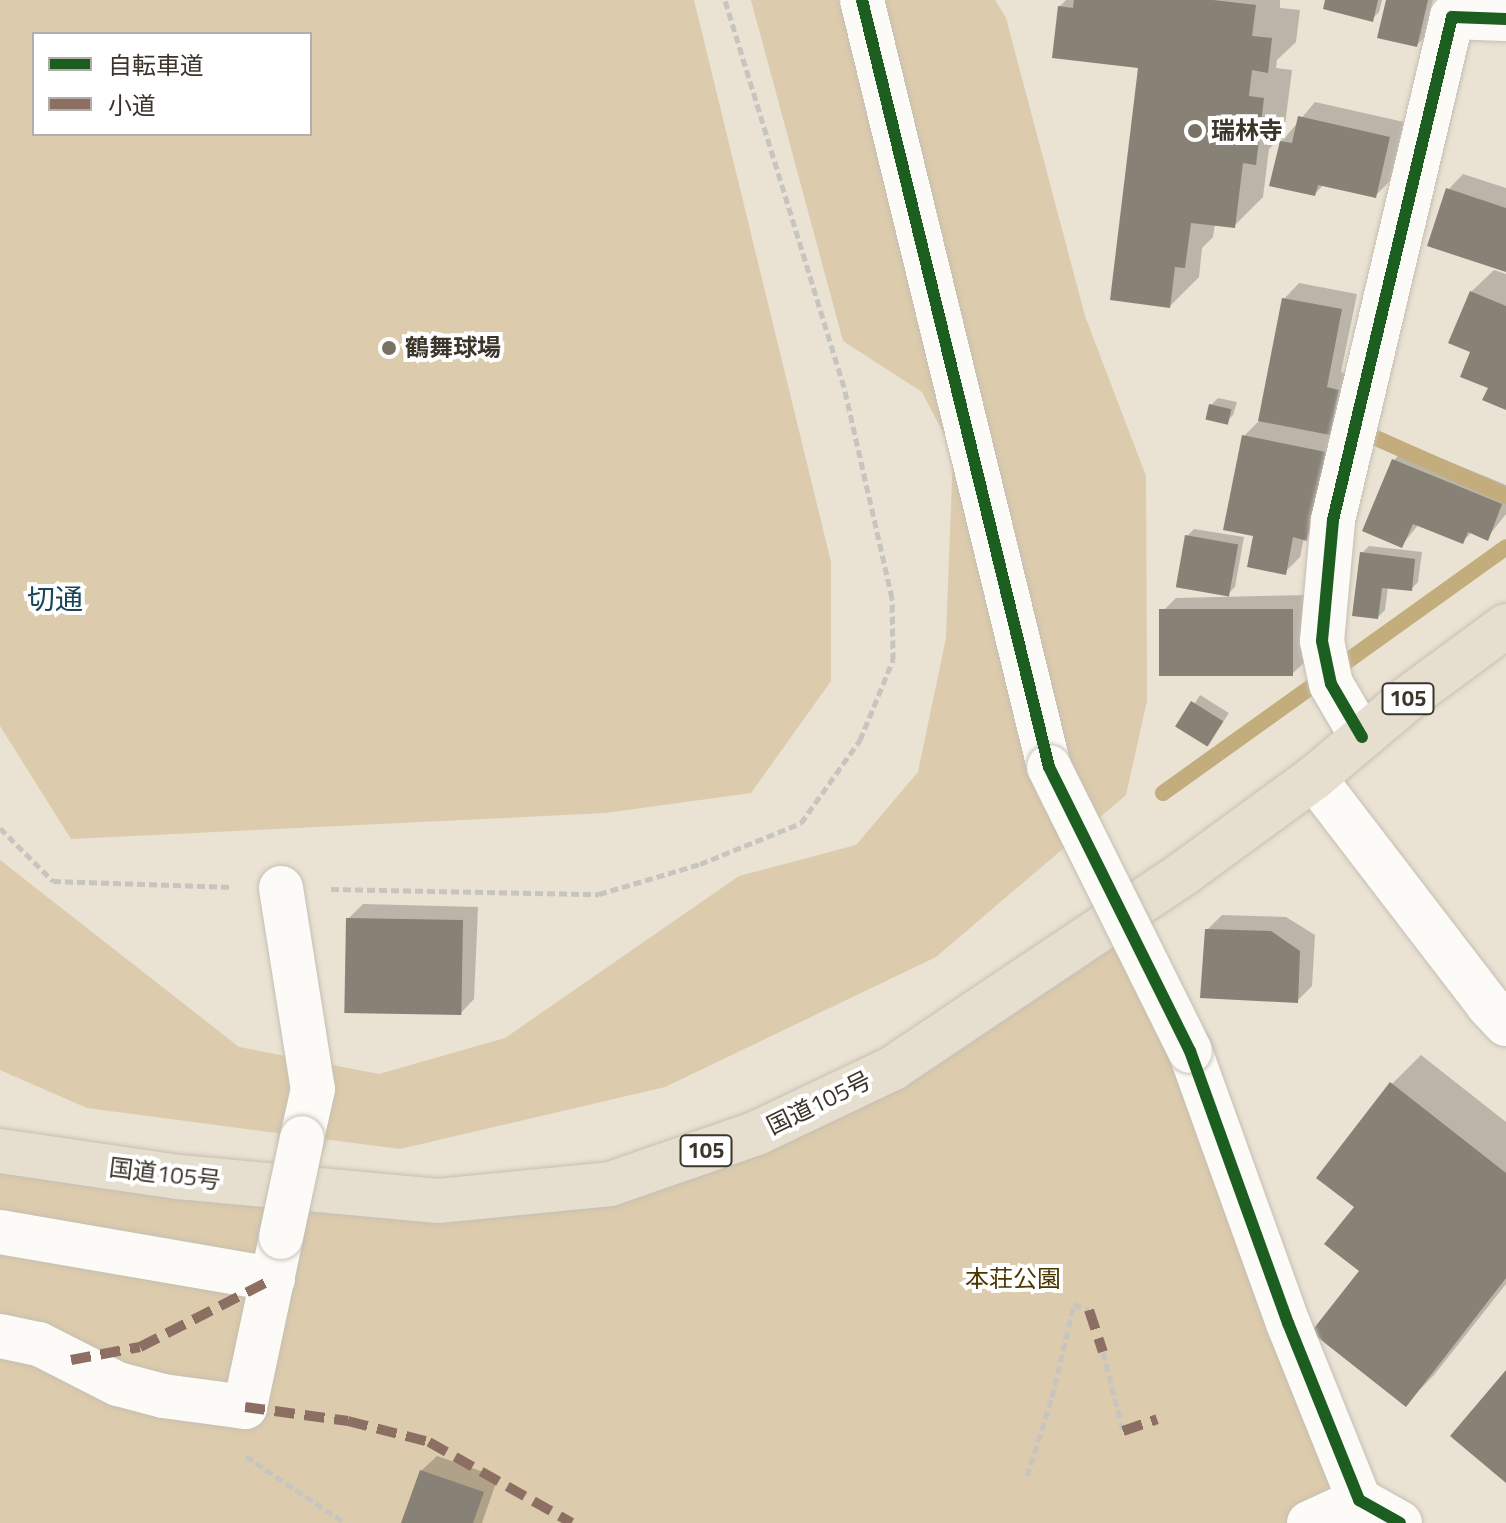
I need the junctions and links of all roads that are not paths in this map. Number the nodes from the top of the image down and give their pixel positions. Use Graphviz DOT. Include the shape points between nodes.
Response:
graph roads {
  1 [pos="862,0"];
  2 [pos="1506,19"];
  3 [pos="1506,626"];
  4 [pos="1362,737"];
  5 [pos="1314,778"];
  6 [pos="281,888"];
  7 [pos="1506,1024"];
  8 [pos="0,1151"];
  9 [pos="0,1232"];
  10 [pos="273,1279"];
  11 [pos="0,1336"];
  12 [pos="1359,1500"];
  13 [pos="1309,1523"];
  14 [pos="1400,1523"];
  1 -- 12 [label="street, bridge" via="1049,767 1190,1051 1288,1323"];
  2 -- 4 [label="street" via="1452,17 1333,520 1322,641 1331,684"];
  3 -- 4 [label="highway, 国道105号 / 105"];
  4 -- 5 [label="highway, 国道105号 / 105"];
  5 -- 7 [label="street"];
  5 -- 8 [label="highway, 国道105号 / 105" via="1184,873 893,1068 757,1133 610,1184 438,1201 179,1177"];
  6 -- 10 [label="street, bridge" via="313,1089"];
  9 -- 10 [label="street"];
  10 -- 11 [label="street" via="245,1407 118,1384 39,1344"];
  12 -- 13 [label="street"];
  12 -- 14 [label="street"];
}
